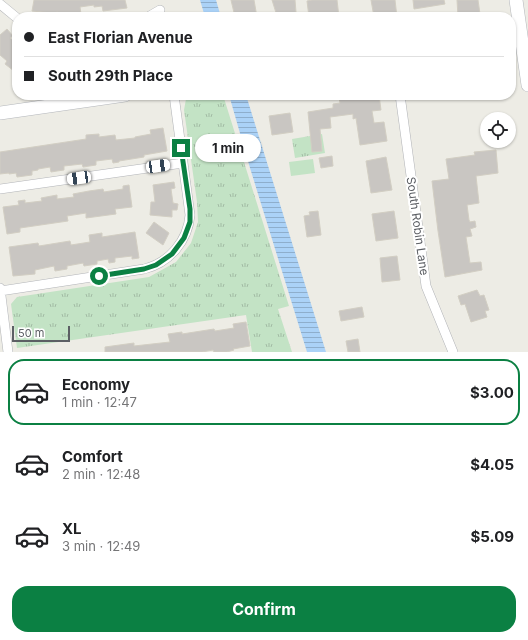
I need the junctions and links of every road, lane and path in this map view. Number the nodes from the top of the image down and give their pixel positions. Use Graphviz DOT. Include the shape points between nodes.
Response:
graph roads {
  1 [pos="516,0"];
  2 [pos="0,2"];
  3 [pos="160,10"];
  4 [pos="157,12"];
  5 [pos="12,13"];
  6 [pos="520,37"];
  7 [pos="528,85"];
  8 [pos="90,100"];
  9 [pos="175,100"];
  10 [pos="401,100"];
  11 [pos="0,113"];
  12 [pos="184,163"];
  13 [pos="0,189"];
  14 [pos="0,290"];
  15 [pos="3,330"];
  16 [pos="3,340"];
  17 [pos="8,352"];
  18 [pos="453,352"];
  1 -- 6 [label="main road"];
  2 -- 5 [label="street"];
  3 -- 4 [label="street"];
  6 -- 7 [label="main road"];
  8 -- 11 [label="main road"];
  9 -- 12 [label="street"];
  10 -- 18 [label="street, South Robin Lane" via="426,286"];
  12 -- 13 [label="street"];
  12 -- 14 [label="street" via="190,222 186,234 168,258 144,269"];
  14 -- 15 [label="street"];
  15 -- 16 [label="street"];
  16 -- 17 [label="street"];
}
